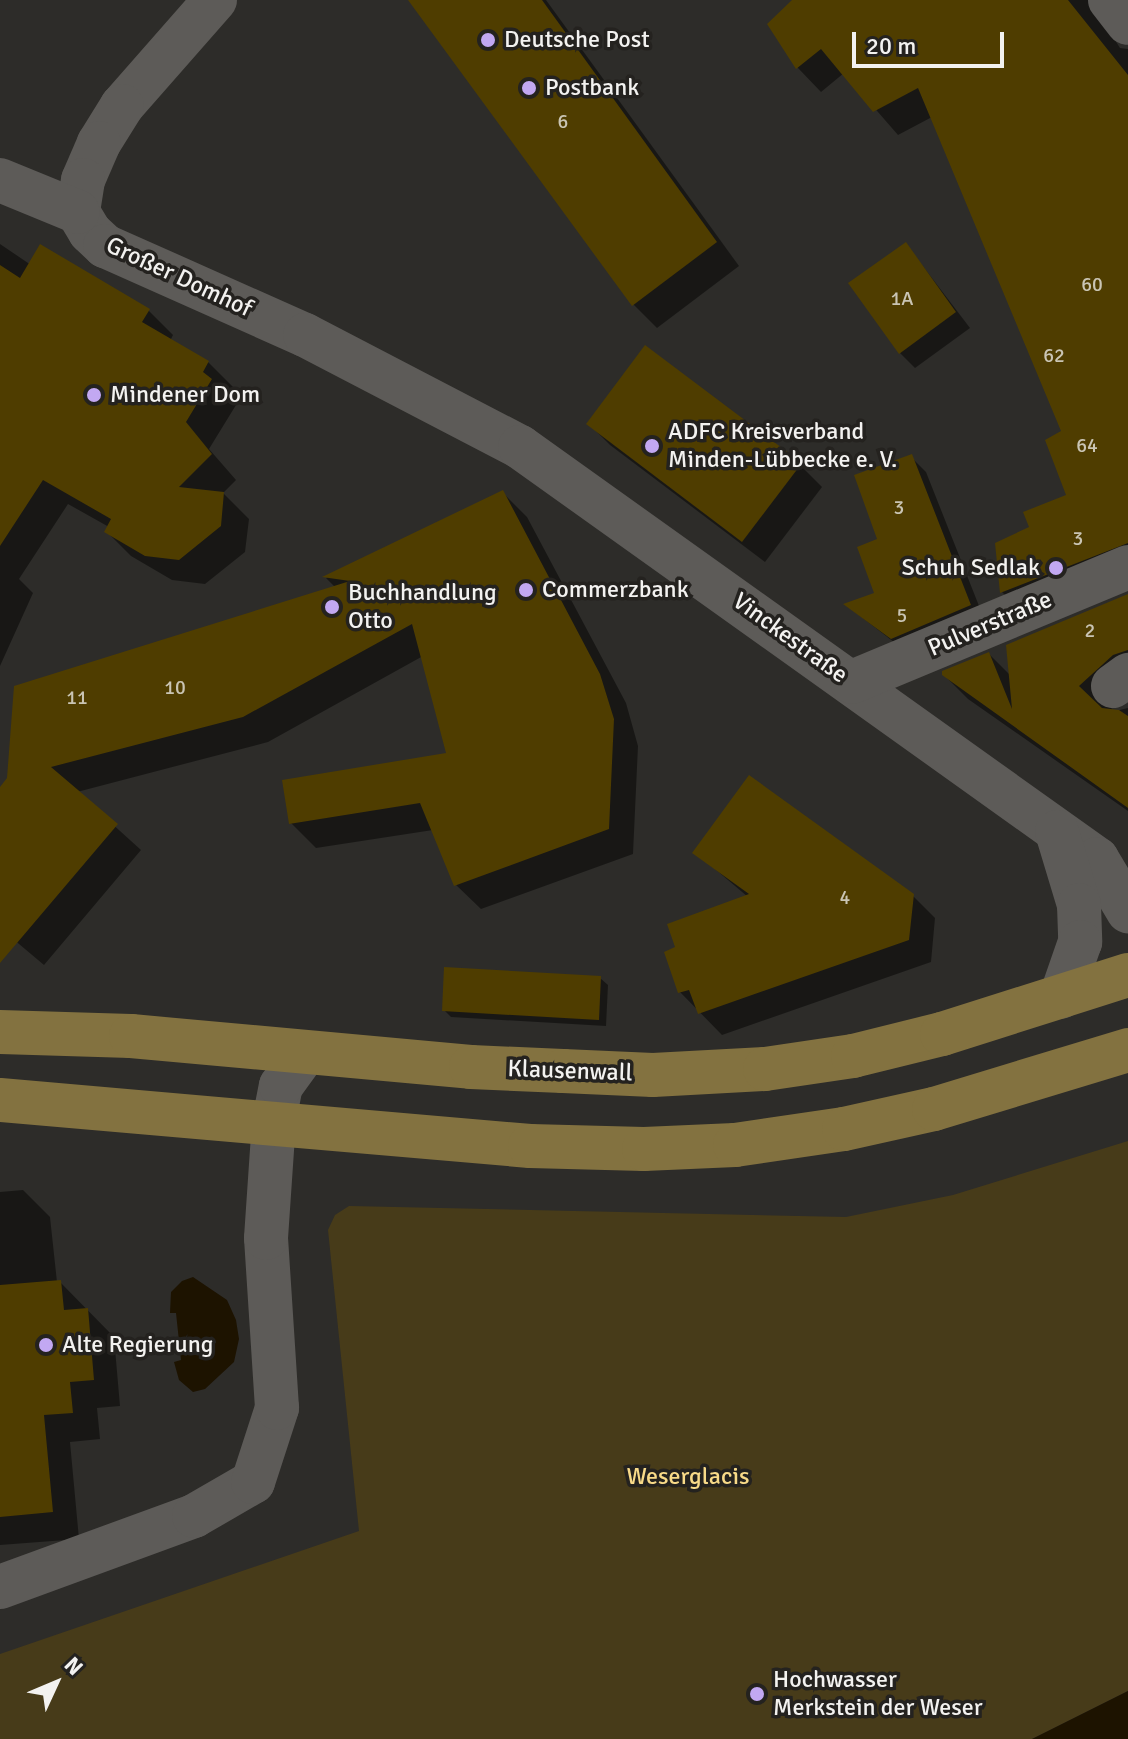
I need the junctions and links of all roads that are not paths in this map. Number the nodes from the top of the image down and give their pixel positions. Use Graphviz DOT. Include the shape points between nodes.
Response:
graph roads {
  1 [pos="215,0"];
  2 [pos="1110,0"];
  3 [pos="1128,23"];
  4 [pos="0,180"];
  5 [pos="78,212"];
  6 [pos="520,447"];
  7 [pos="1128,567"];
  8 [pos="852,682"];
  9 [pos="1057,832"];
  10 [pos="1128,911"];
  11 [pos="1128,975"];
  12 [pos="1061,997"];
  13 [pos="0,1032"];
  14 [pos="1121,1046"];
  15 [pos="305,1053"];
  16 [pos="0,1100"];
  17 [pos="274,1121"];
  18 [pos="0,1587"];
  1 -- 5 [label="street" via="122,106 83,180"];
  2 -- 3 [label="street"];
  4 -- 5 [label="street"];
  5 -- 6 [label="street, Großer Domhof" via="105,246 305,335"];
  6 -- 8 [label="street, Vinckestraße"];
  7 -- 8 [label="street, Pulverstraße"];
  8 -- 9 [label="street, Vinckestraße"];
  9 -- 10 [label="street, Vinckestraße" via="1097,859"];
  9 -- 12 [label="street" via="1079,905 1080,942"];
  11 -- 12 [label="main road, Klausenwall"];
  12 -- 15 [label="main road, Klausenwall" via="897,1045 765,1069 653,1075"];
  13 -- 15 [label="main road, Klausenwall" via="131,1036"];
  14 -- 17 [label="main road" via="934,1109 735,1145 530,1146"];
  15 -- 17 [label="street" via="281,1086"];
  16 -- 17 [label="main road"];
  17 -- 18 [label="street" via="266,1238 277,1408 253,1482 194,1516"];
}
